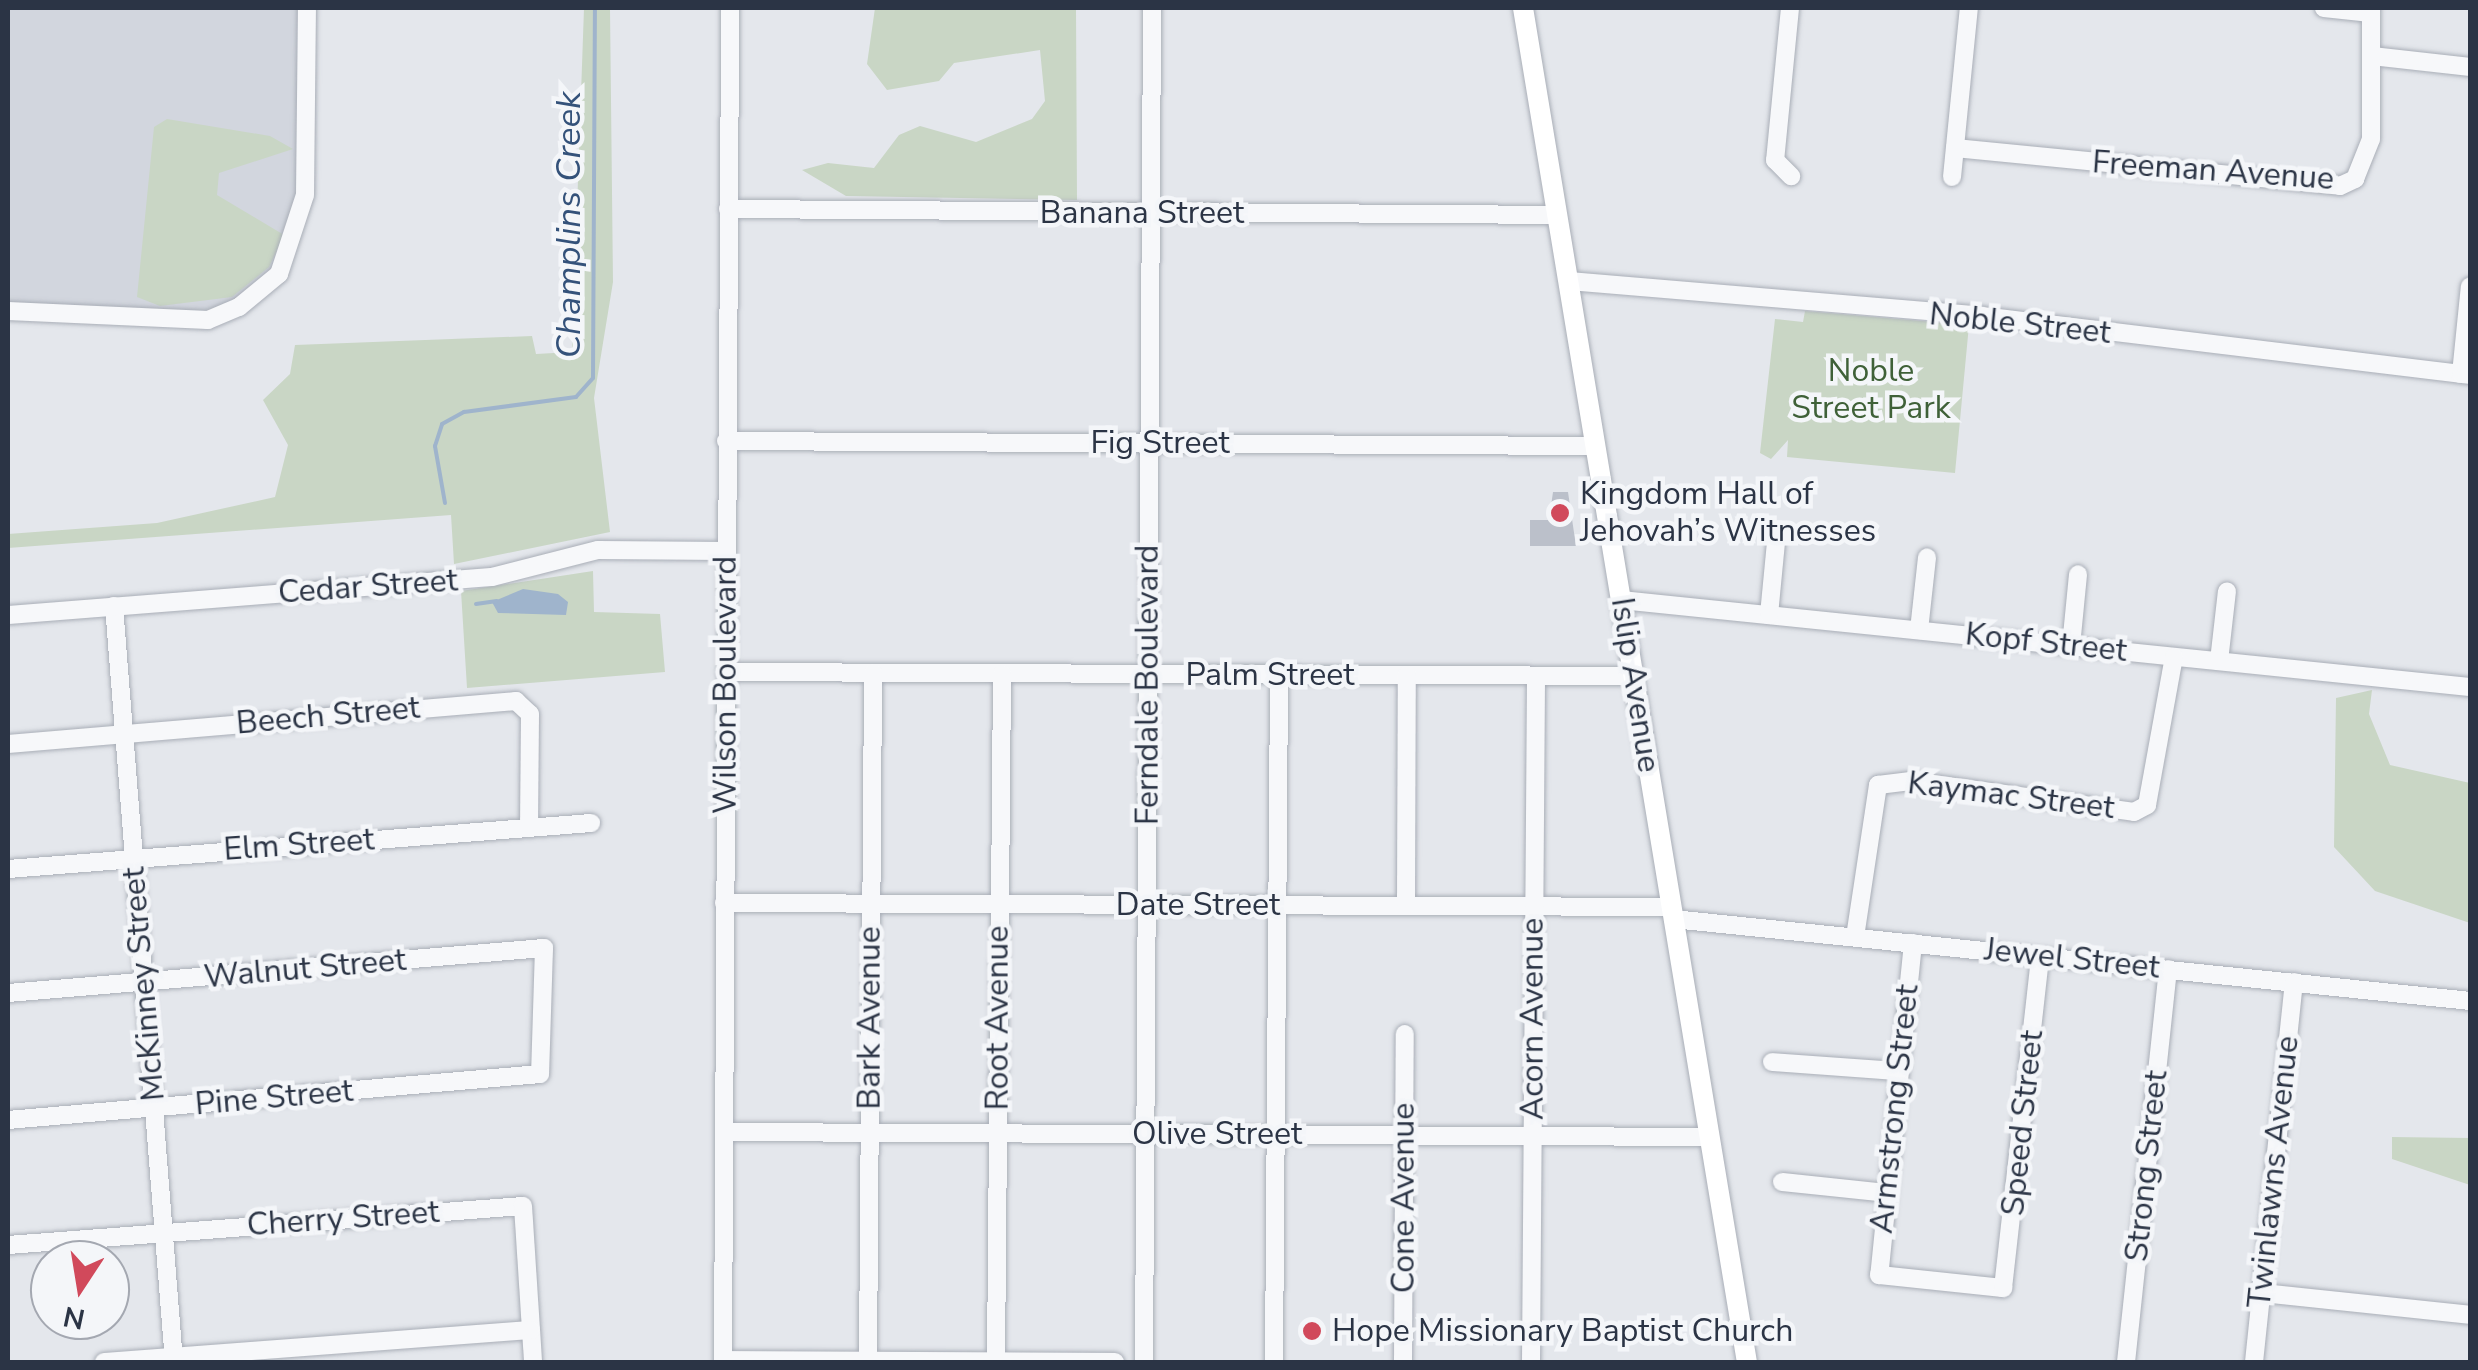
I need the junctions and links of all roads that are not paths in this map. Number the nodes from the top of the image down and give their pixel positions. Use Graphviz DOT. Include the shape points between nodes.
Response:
graph roads {
  1 [pos="307,8"];
  2 [pos="730,8"];
  3 [pos="1152,8"];
  4 [pos="1522,8"];
  5 [pos="1790,8"];
  6 [pos="1970,8"];
  7 [pos="2324,8"];
  8 [pos="2371,10"];
  9 [pos="2372,56"];
  10 [pos="2470,67"];
  11 [pos="1956,148"];
  12 [pos="1791,176"];
  13 [pos="1952,177"];
  14 [pos="728,209"];
  15 [pos="1150,213"];
  16 [pos="1557,216"];
  17 [pos="1568,281"];
  18 [pos="2470,286"];
  19 [pos="8,311"];
  20 [pos="2466,375"];
  21 [pos="726,441"];
  22 [pos="1149,443"];
  23 [pos="1594,446"];
  24 [pos="1776,542"];
  25 [pos="726,550"];
  26 [pos="1927,557"];
  27 [pos="2078,574"];
  28 [pos="2227,591"];
  29 [pos="1621,600"];
  30 [pos="114,606"];
  31 [pos="8,615"];
  32 [pos="1769,615"];
  33 [pos="1919,630"];
  34 [pos="2071,646"];
  35 [pos="2174,657"];
  36 [pos="2220,660"];
  37 [pos="726,672"];
  38 [pos="873,673"];
  39 [pos="1002,674"];
  40 [pos="1148,674"];
  41 [pos="1279,675"];
  42 [pos="1407,675"];
  43 [pos="1536,676"];
  44 [pos="1634,676"];
  45 [pos="2470,687"];
  46 [pos="125,733"];
  47 [pos="8,744"];
  48 [pos="590,823"];
  49 [pos="530,828"];
  50 [pos="134,858"];
  51 [pos="8,869"];
  52 [pos="724,903"];
  53 [pos="871,903"];
  54 [pos="998,904"];
  55 [pos="1146,905"];
  56 [pos="1277,905"];
  57 [pos="1406,905"];
  58 [pos="1533,907"];
  59 [pos="1672,913"];
  60 [pos="1855,937"];
  61 [pos="1913,943"];
  62 [pos="2040,957"];
  63 [pos="2168,968"];
  64 [pos="144,982"];
  65 [pos="2294,982"];
  66 [pos="8,993"];
  67 [pos="2470,1001"];
  68 [pos="1405,1034"];
  69 [pos="1772,1062"];
  70 [pos="1898,1071"];
  71 [pos="540,1074"];
  72 [pos="154,1108"];
  73 [pos="8,1120"];
  74 [pos="724,1132"];
  75 [pos="870,1134"];
  76 [pos="998,1134"];
  77 [pos="1146,1134"];
  78 [pos="1276,1135"];
  79 [pos="1404,1135"];
  80 [pos="1532,1136"];
  81 [pos="1710,1137"];
  82 [pos="1782,1182"];
  83 [pos="1886,1193"];
  84 [pos="164,1232"];
  85 [pos="8,1245"];
  86 [pos="1879,1275"];
  87 [pos="2262,1293"];
  88 [pos="2470,1315"];
  89 [pos="531,1330"];
  90 [pos="174,1360"];
  91 [pos="723,1361"];
  92 [pos="104,1362"];
  93 [pos="533,1362"];
  94 [pos="868,1362"];
  95 [pos="996,1362"];
  96 [pos="1115,1362"];
  97 [pos="1144,1362"];
  98 [pos="1274,1362"];
  99 [pos="1403,1362"];
  100 [pos="1531,1362"];
  101 [pos="1747,1362"];
  102 [pos="2126,1362"];
  103 [pos="2254,1362"];
  1 -- 19 [label="street" via="306,195 279,274 239,307 208,320"];
  2 -- 14 [label="street, Wilson Boulevard"];
  3 -- 15 [label="street, Ferndale Boulevard"];
  4 -- 16 [label="main road, Islip Avenue"];
  5 -- 12 [label="street" via="1775,160"];
  6 -- 11 [label="street"];
  7 -- 8 [label="street"];
  8 -- 9 [label="street, Freeman Avenue"];
  9 -- 10 [label="street"];
  9 -- 11 [label="street, Freeman Avenue" via="2366,162 2340,186"];
  11 -- 13 [label="street"];
  14 -- 15 [label="street, Banana Street"];
  14 -- 21 [label="street, Wilson Boulevard"];
  15 -- 16 [label="street, Banana Street"];
  15 -- 22 [label="street, Ferndale Boulevard"];
  16 -- 17 [label="main road, Islip Avenue"];
  17 -- 20 [label="street, Noble Street" via="1982,316"];
  17 -- 23 [label="main road, Islip Avenue"];
  18 -- 20 [label="street"];
  21 -- 22 [label="street, Fig Street"];
  21 -- 25 [label="street, Wilson Boulevard"];
  22 -- 23 [label="street, Fig Street"];
  22 -- 40 [label="street, Ferndale Boulevard"];
  23 -- 29 [label="main road, Islip Avenue"];
  24 -- 32 [label="street"];
  25 -- 30 [label="street, Cedar Street" via="598,550 492,577"];
  25 -- 37 [label="street, Wilson Boulevard"];
  26 -- 33 [label="street"];
  27 -- 34 [label="street"];
  28 -- 36 [label="street"];
  29 -- 32 [label="street, Kopf Street"];
  29 -- 44 [label="main road, Islip Avenue"];
  30 -- 31 [label="street, Cedar Street"];
  30 -- 46 [label="street, McKinney Street"];
  32 -- 33 [label="street, Kopf Street"];
  33 -- 34 [label="street, Kopf Street"];
  34 -- 35 [label="street, Kopf Street"];
  35 -- 36 [label="street, Kopf Street"];
  35 -- 60 [label="street, Kaymac Street" via="2147,805 2134,812 1911,782 1878,785"];
  36 -- 45 [label="street, Kopf Street"];
  37 -- 38 [label="street, Palm Street"];
  37 -- 52 [label="street, Wilson Boulevard"];
  38 -- 39 [label="street, Palm Street"];
  38 -- 53 [label="street, Bark Avenue"];
  39 -- 40 [label="street, Palm Street"];
  39 -- 54 [label="street, Root Avenue"];
  40 -- 41 [label="street, Palm Street"];
  40 -- 55 [label="street, Ferndale Boulevard"];
  41 -- 42 [label="street, Palm Street"];
  41 -- 56 [label="street"];
  42 -- 43 [label="street, Palm Street"];
  42 -- 57 [label="street"];
  43 -- 44 [label="street, Palm Street"];
  43 -- 58 [label="street, Acorn Avenue"];
  44 -- 59 [label="main road, Islip Avenue"];
  46 -- 47 [label="street, Beech Street"];
  46 -- 49 [label="street, Beech Street" via="516,701 530,714"];
  46 -- 50 [label="street, McKinney Street"];
  48 -- 49 [label="street, Elm Street"];
  49 -- 50 [label="street, Elm Street"];
  50 -- 51 [label="street, Elm Street"];
  50 -- 64 [label="street, McKinney Street"];
  52 -- 53 [label="street, Date Street"];
  52 -- 74 [label="street, Wilson Boulevard"];
  53 -- 54 [label="street, Date Street"];
  53 -- 75 [label="street, Bark Avenue"];
  54 -- 55 [label="street, Date Street"];
  54 -- 76 [label="street, Root Avenue"];
  55 -- 56 [label="street, Date Street"];
  55 -- 77 [label="street, Ferndale Boulevard"];
  56 -- 57 [label="street, Date Street"];
  56 -- 78 [label="street"];
  57 -- 58 [label="street, Date Street"];
  58 -- 59 [label="street, Date Street"];
  58 -- 80 [label="street, Acorn Avenue"];
  59 -- 60 [label="street, Jewel Street"];
  59 -- 81 [label="main road, Islip Avenue"];
  60 -- 61 [label="street, Jewel Street"];
  61 -- 62 [label="street, Jewel Street"];
  61 -- 70 [label="street, Armstrong Street"];
  62 -- 63 [label="street, Jewel Street"];
  62 -- 86 [label="street, Speed Street" via="2004,1288"];
  63 -- 65 [label="street, Jewel Street"];
  63 -- 102 [label="street, Strong Street"];
  64 -- 66 [label="street, Walnut Street"];
  64 -- 71 [label="street, Walnut Street" via="544,948"];
  64 -- 72 [label="street, McKinney Street"];
  65 -- 67 [label="street, Jewel Street"];
  65 -- 87 [label="street, Twinlawns Avenue"];
  68 -- 79 [label="street, Cone Avenue"];
  69 -- 70 [label="street"];
  70 -- 83 [label="street, Armstrong Street"];
  71 -- 72 [label="street, Pine Street"];
  72 -- 73 [label="street, Pine Street"];
  72 -- 84 [label="street, McKinney Street"];
  74 -- 75 [label="street, Olive Street"];
  74 -- 91 [label="street, Wilson Boulevard"];
  75 -- 76 [label="street, Olive Street"];
  75 -- 94 [label="street, Bark Avenue"];
  76 -- 77 [label="street, Olive Street"];
  76 -- 95 [label="street, Root Avenue"];
  77 -- 78 [label="street, Olive Street"];
  77 -- 97 [label="street, Ferndale Boulevard"];
  78 -- 79 [label="street, Olive Street"];
  78 -- 98 [label="street"];
  79 -- 80 [label="street, Olive Street"];
  79 -- 99 [label="street, Cone Avenue"];
  80 -- 81 [label="street, Olive Street"];
  80 -- 100 [label="street, Acorn Avenue"];
  81 -- 101 [label="main road, Islip Avenue"];
  82 -- 83 [label="street"];
  83 -- 86 [label="street, Armstrong Street"];
  84 -- 85 [label="street, Cherry Street"];
  84 -- 89 [label="street, Cherry Street" via="522,1206"];
  84 -- 90 [label="street, McKinney Street"];
  87 -- 88 [label="street"];
  87 -- 103 [label="street, Twinlawns Avenue"];
  89 -- 90 [label="street"];
  89 -- 93 [label="street, Cherry Street"];
  90 -- 92 [label="street"];
  91 -- 94 [label="street"];
  94 -- 95 [label="street"];
  95 -- 96 [label="street"];
}
